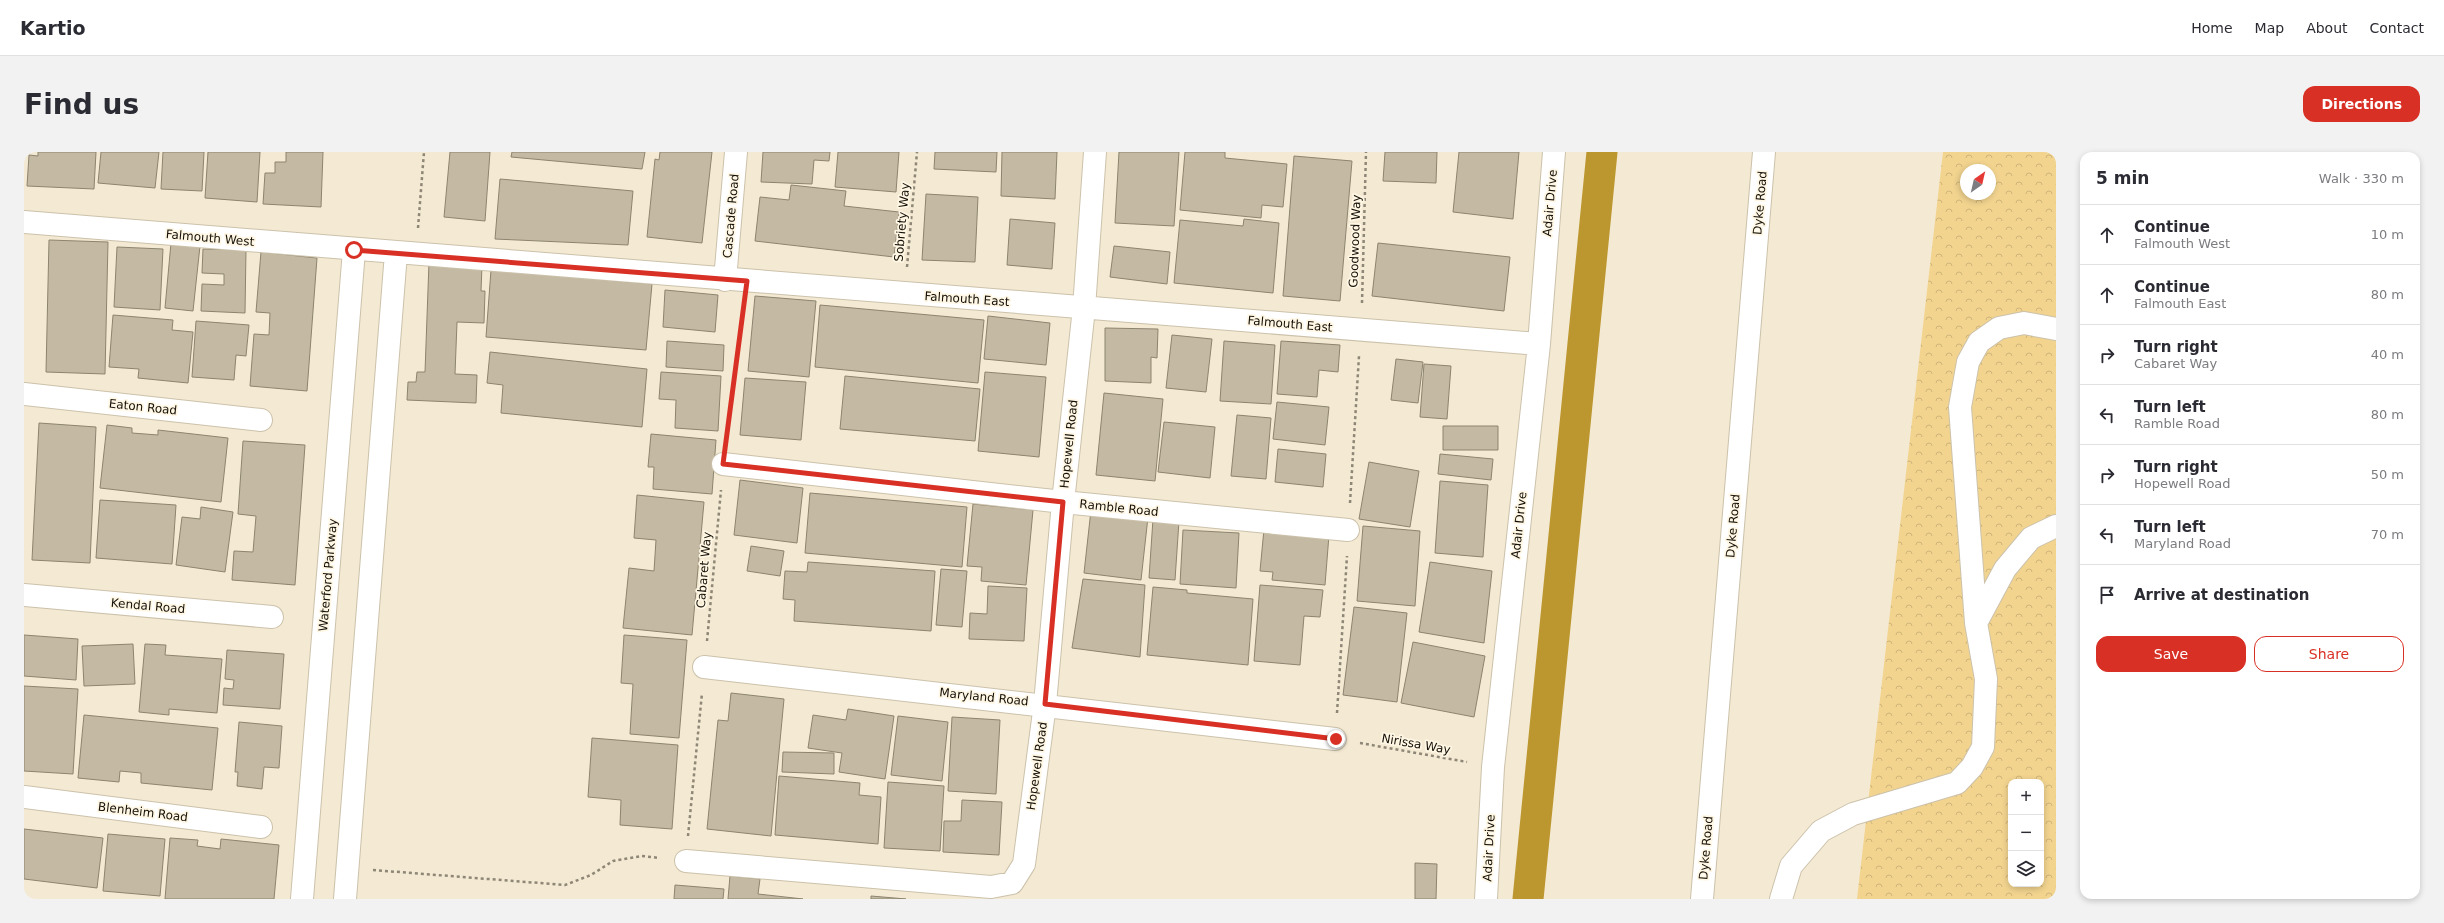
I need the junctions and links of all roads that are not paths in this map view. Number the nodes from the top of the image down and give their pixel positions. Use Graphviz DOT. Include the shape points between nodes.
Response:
graph roads {
  1 [pos="736,152"];
  2 [pos="1095,152"];
  3 [pos="1554,152"];
  4 [pos="1764,152"];
  5 [pos="24,222"];
  6 [pos="354,250"];
  7 [pos="406,254"];
  8 [pos="725,280"];
  9 [pos="1084,308"];
  10 [pos="2056,329"];
  11 [pos="1539,344"];
  12 [pos="24,394"];
  13 [pos="261,420"];
  14 [pos="723,464"];
  15 [pos="1063,502"];
  16 [pos="2056,526"];
  17 [pos="1348,530"];
  18 [pos="24,595"];
  19 [pos="272,617"];
  20 [pos="1976,623"];
  21 [pos="704,666"];
  22 [pos="1045,704"];
  23 [pos="1336,739"];
  24 [pos="24,797"];
  25 [pos="261,827"];
  26 [pos="686,861"];
  27 [pos="302,899"];
  28 [pos="345,899"];
  29 [pos="1486,899"];
  30 [pos="1702,899"];
  31 [pos="1780,899"];
  1 -- 8 [label="street, Cascade Road"];
  2 -- 9 [label="street, Hopewell Road"];
  3 -- 11 [label="street, Adair Drive"];
  4 -- 30 [label="street, Dyke Road"];
  5 -- 6 [label="street, Falmouth West"];
  6 -- 7 [label="street, Falmouth West"];
  6 -- 27 [label="street, Waterford Parkway"];
  7 -- 8 [label="street, Falmouth East"];
  7 -- 28 [label="street"];
  8 -- 9 [label="street, Falmouth East"];
  9 -- 11 [label="street, Falmouth East"];
  9 -- 15 [label="street, Hopewell Road"];
  10 -- 20 [label="street" via="2024,323 1999,328 1979,342 1968,362 1960,407"];
  11 -- 29 [label="street, Adair Drive" via="1493,767"];
  12 -- 13 [label="street, Eaton Road"];
  14 -- 15 [label="street, Ramble Road"];
  15 -- 17 [label="street, Ramble Road"];
  15 -- 22 [label="street, Hopewell Road"];
  16 -- 20 [label="street" via="2031,538 2005,569"];
  18 -- 19 [label="street, Kendal Road"];
  20 -- 31 [label="street" via="1986,679 1983,747 1972,767 1957,783 1853,814 1821,831 1791,866"];
  21 -- 22 [label="street, Maryland Road"];
  22 -- 23 [label="street, Maryland Road"];
  22 -- 26 [label="street, Hopewell Road" via="1024,864 1012,883 991,887"];
  24 -- 25 [label="street, Blenheim Road"];
}
